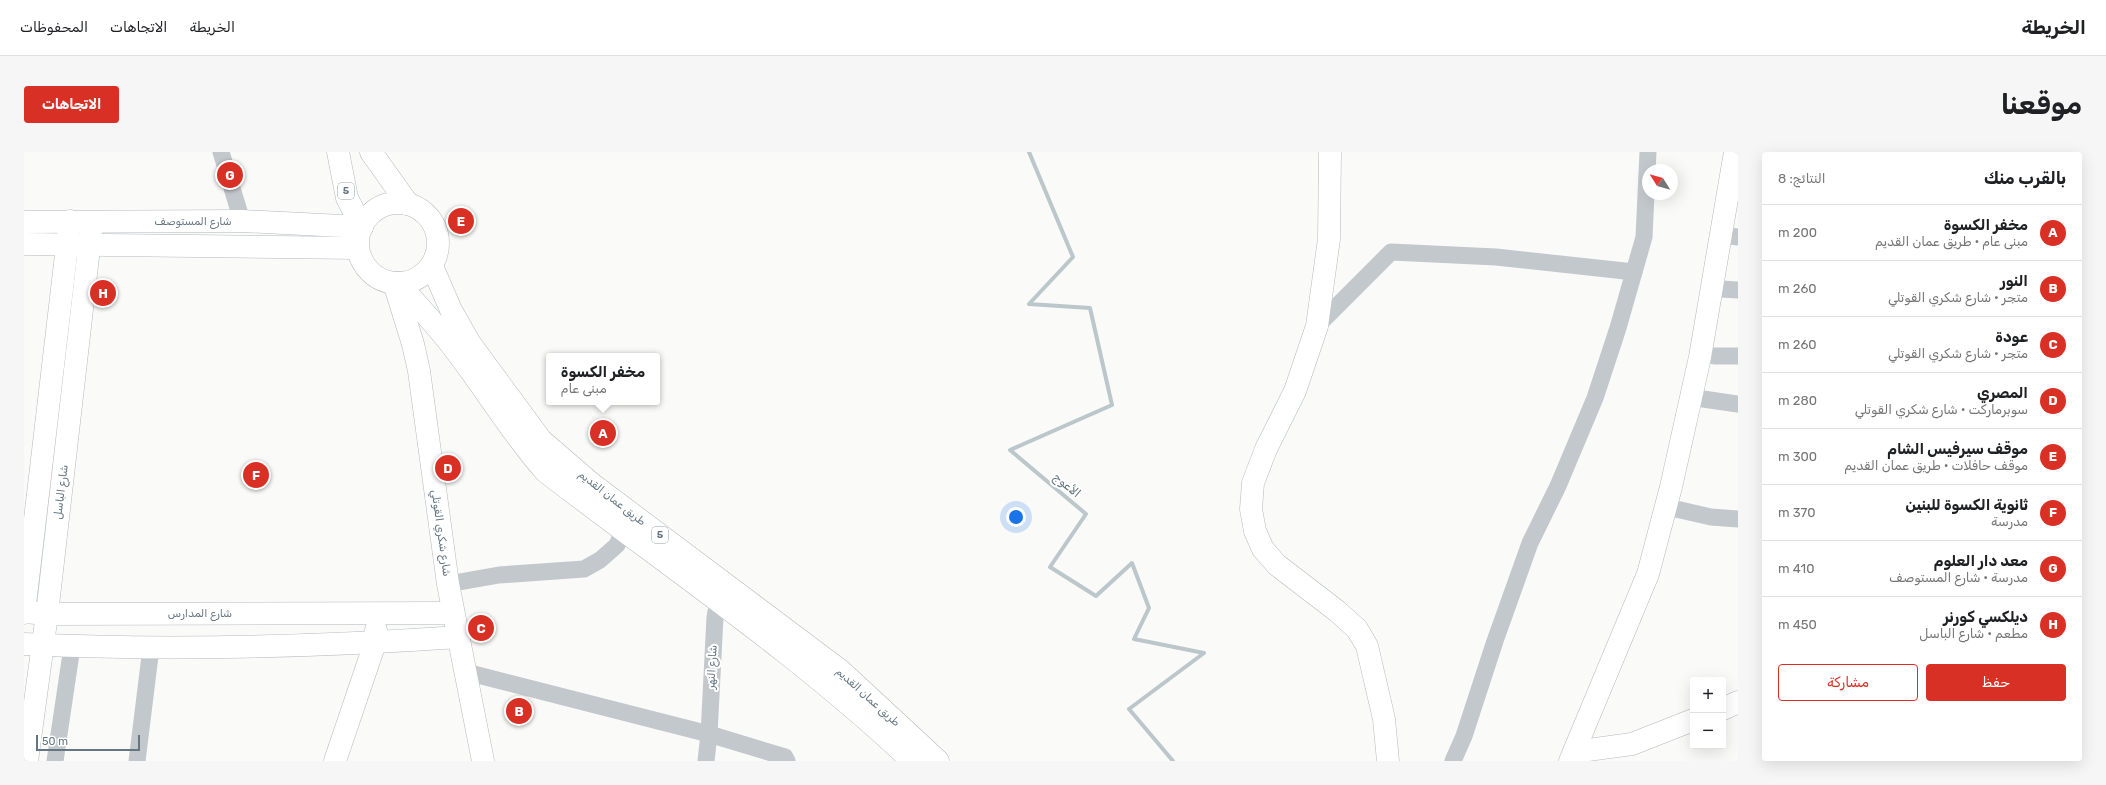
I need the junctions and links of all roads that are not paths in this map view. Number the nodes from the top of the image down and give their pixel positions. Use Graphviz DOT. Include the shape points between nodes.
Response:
graph roads {
  1 [pos="221,152"];
  2 [pos="338,152"];
  3 [pos="1330,152"];
  4 [pos="1648,152"];
  5 [pos="1735,152"];
  6 [pos="379,156"];
  7 [pos="1738,202"];
  8 [pos="408,204"];
  9 [pos="70,221"];
  10 [pos="242,221"];
  11 [pos="24,222"];
  12 [pos="92,222"];
  13 [pos="362,227"];
  14 [pos="1734,236"];
  15 [pos="66,243"];
  16 [pos="24,244"];
  17 [pos="90,244"];
  18 [pos="358,248"];
  19 [pos="432,266"];
  20 [pos="1634,272"];
  21 [pos="396,283"];
  22 [pos="1729,289"];
  23 [pos="1317,326"];
  24 [pos="1714,356"];
  25 [pos="1738,356"];
  26 [pos="1703,399"];
  27 [pos="1738,404"];
  28 [pos="1676,509"];
  29 [pos="29,518"];
  30 [pos="1738,519"];
  31 [pos="623,531"];
  32 [pos="448,584"];
  33 [pos="718,601"];
  34 [pos="454,612"];
  35 [pos="24,613"];
  36 [pos="376,613"];
  37 [pos="47,614"];
  38 [pos="459,637"];
  39 [pos="375,643"];
  40 [pos="33,645"];
  41 [pos="72,647"];
  42 [pos="151,648"];
  43 [pos="466,672"];
  44 [pos="1738,702"];
  45 [pos="1726,708"];
  46 [pos="1690,721"];
  47 [pos="709,734"];
  48 [pos="1581,756"];
  49 [pos="27,761"];
  50 [pos="55,761"];
  51 [pos="138,761"];
  52 [pos="335,761"];
  53 [pos="483,761"];
  54 [pos="706,761"];
  55 [pos="787,761"];
  56 [pos="912,761"];
  57 [pos="938,761"];
  58 [pos="1388,761"];
  59 [pos="1453,761"];
  1 -- 10 [label="street"];
  2 -- 13 [label="street, 5" via="347,198"];
  3 -- 23 [label="street" via="1329,239"];
  4 -- 20 [label="street" via="1644,237"];
  5 -- 48 [label="street" via="1700,357 1671,487 1648,574"];
  6 -- 8 [label="street"];
  7 -- 14 [label="street"];
  8 -- 13 [label="street" via="394,203 381,207 370,215"];
  8 -- 19 [label="street" via="420,209 436,228 437,254"];
  9 -- 11 [label="street, شارع المستوصف"];
  9 -- 12 [label="street, شارع المستوصف"];
  9 -- 15 [label="street, شارع الباسل"];
  10 -- 12 [label="street, شارع المستوصف"];
  10 -- 13 [label="street, شارع المستوصف"];
  12 -- 17 [label="street, شارع الباسل"];
  13 -- 18 [label="street" via="358,237"];
  14 -- 22 [label="street"];
  15 -- 16 [label="street"];
  15 -- 17 [label="street"];
  15 -- 29 [label="street, شارع الباسل"];
  17 -- 18 [label="street"];
  17 -- 37 [label="street, شارع الباسل"];
  18 -- 21 [label="street" via="362,261 370,272 381,279"];
  19 -- 21 [label="street" via="411,281"];
  19 -- 57 [label="street, طريق عمان القديم / 5" via="451,310 469,342 541,440 592,484 841,671"];
  20 -- 23 [label="street" via="1496,257 1392,252"];
  20 -- 59 [label="street" via="1595,398 1558,486 1530,543 1494,641 1464,736"];
  21 -- 31 [label="street, طريق عمان القديم / 5" via="458,353 531,456 546,472"];
  21 -- 32 [label="street, شارع شكري القوتلي" via="419,371"];
  22 -- 24 [label="street"];
  23 -- 58 [label="street" via="1295,391 1266,449 1256,476 1251,509 1260,543 1277,565 1337,611 1357,630 1367,646 1384,719"];
  24 -- 25 [label="street"];
  24 -- 26 [label="street"];
  26 -- 27 [label="street"];
  26 -- 28 [label="street"];
  28 -- 30 [label="street" via="1711,517"];
  28 -- 48 [label="street" via="1663,570"];
  29 -- 35 [label="street, شارع الباسل"];
  31 -- 32 [label="street" via="617,545 600,560 584,569 499,575"];
  31 -- 33 [label="street, طريق عمان القديم / 5"];
  32 -- 34 [label="street, شارع شكري القوتلي"];
  33 -- 47 [label="street, شارع النهر"];
  33 -- 56 [label="street, طريق عمان القديم / 5" via="868,719"];
  34 -- 36 [label="street, شارع المدارس"];
  34 -- 38 [label="street, شارع شكري القوتلي"];
  35 -- 37 [label="street, شارع المدارس"];
  36 -- 37 [label="street, شارع المدارس"];
  36 -- 39 [label="street"];
  37 -- 40 [label="street, شارع الباسل"];
  38 -- 39 [label="street"];
  38 -- 43 [label="street, شارع شكري القوتلي"];
  39 -- 42 [label="street"];
  39 -- 52 [label="street"];
  40 -- 41 [label="street"];
  40 -- 49 [label="street, شارع الباسل"];
  41 -- 42 [label="street"];
  41 -- 50 [label="street"];
  42 -- 51 [label="street"];
  43 -- 47 [label="street"];
  43 -- 53 [label="street, شارع شكري القوتلي"];
  44 -- 45 [label="street"];
  46 -- 48 [label="street" via="1632,744"];
  47 -- 54 [label="street, شارع النهر"];
  47 -- 55 [label="street" via="785,757"];
}
